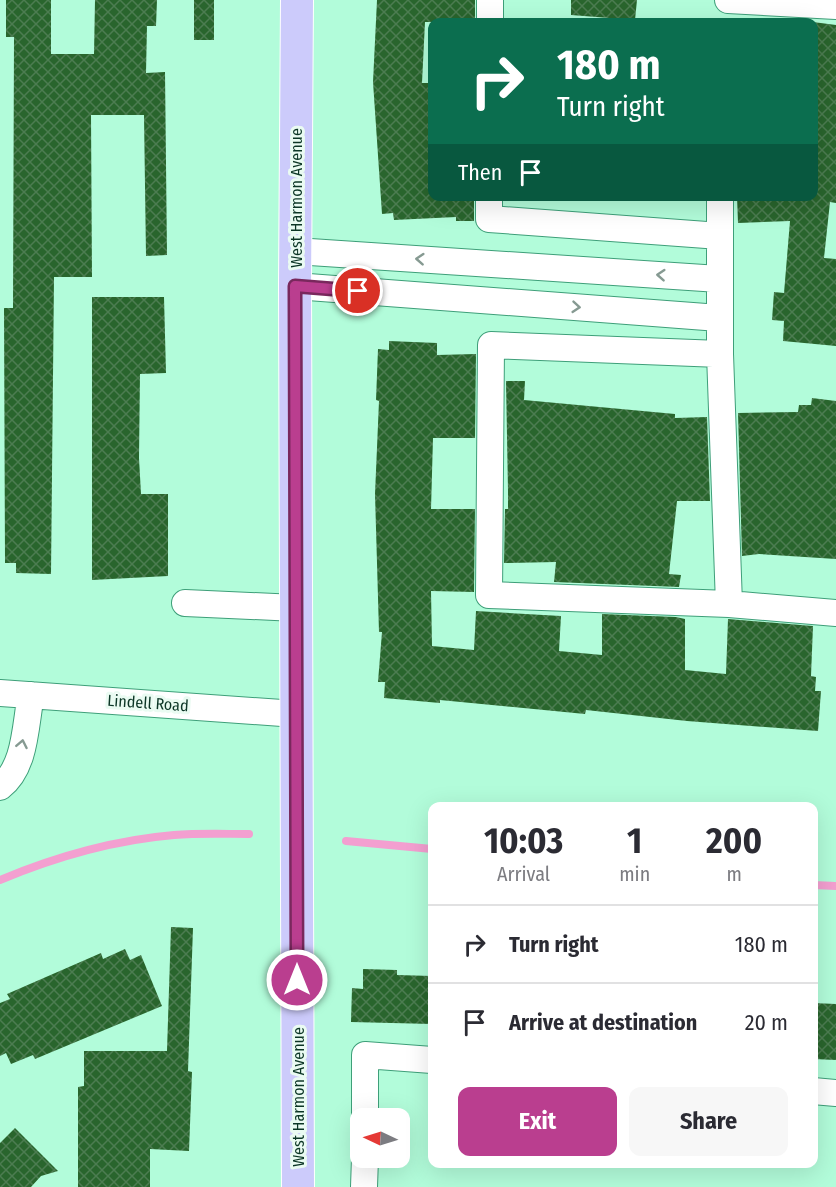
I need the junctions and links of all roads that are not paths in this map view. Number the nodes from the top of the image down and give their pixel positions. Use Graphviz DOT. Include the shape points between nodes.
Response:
graph roads {
  1 [pos="297,0"];
  2 [pos="490,0"];
  3 [pos="721,0"];
  4 [pos="728,0"];
  5 [pos="836,6"];
  6 [pos="490,18"];
  7 [pos="721,18"];
  8 [pos="489,201"];
  9 [pos="720,201"];
  10 [pos="720,236"];
  11 [pos="295,252"];
  12 [pos="465,262"];
  13 [pos="719,279"];
  14 [pos="295,286"];
  15 [pos="463,298"];
  16 [pos="719,318"];
  17 [pos="720,354"];
  18 [pos="185,603"];
  19 [pos="729,604"];
  20 [pos="296,608"];
  21 [pos="836,613"];
  22 [pos="0,693"];
  23 [pos="31,695"];
  24 [pos="296,714"];
  25 [pos="0,787"];
  26 [pos="428,1060"];
  27 [pos="818,1091"];
  28 [pos="836,1093"];
  29 [pos="365,1108"];
  30 [pos="364,1168"];
  31 [pos="298,1187"];
  32 [pos="364,1187"];
  1 -- 11 [label="main road, West Harmon Avenue"];
  2 -- 6 [label="street"];
  3 -- 7 [label="street"];
  4 -- 5 [label="street"];
  8 -- 10 [label="street" via="489,219"];
  9 -- 10 [label="street"];
  10 -- 13 [label="street"];
  12 -- 11 [label="street, one-way"];
  11 -- 14 [label="main road, West Harmon Avenue"];
  13 -- 12 [label="street, one-way"];
  12 -- 15 [label="street"];
  13 -- 16 [label="street"];
  14 -- 15 [label="street"];
  14 -- 20 [label="main road, West Harmon Avenue"];
  15 -- 16 [label="street, one-way"];
  16 -- 17 [label="street"];
  17 -- 19 [label="street"];
  17 -- 19 [label="street" via="491,345 489,595"];
  18 -- 20 [label="street"];
  19 -- 21 [label="street"];
  20 -- 24 [label="main road, West Harmon Avenue"];
  22 -- 23 [label="street, Lindell Road"];
  23 -- 24 [label="street, Lindell Road"];
  25 -- 23 [label="street, one-way" via="12,778 18,762"];
  24 -- 31 [label="main road, West Harmon Avenue"];
  26 -- 29 [label="street" via="365,1055"];
  27 -- 28 [label="street"];
  30 -- 32 [label="street"];
}
